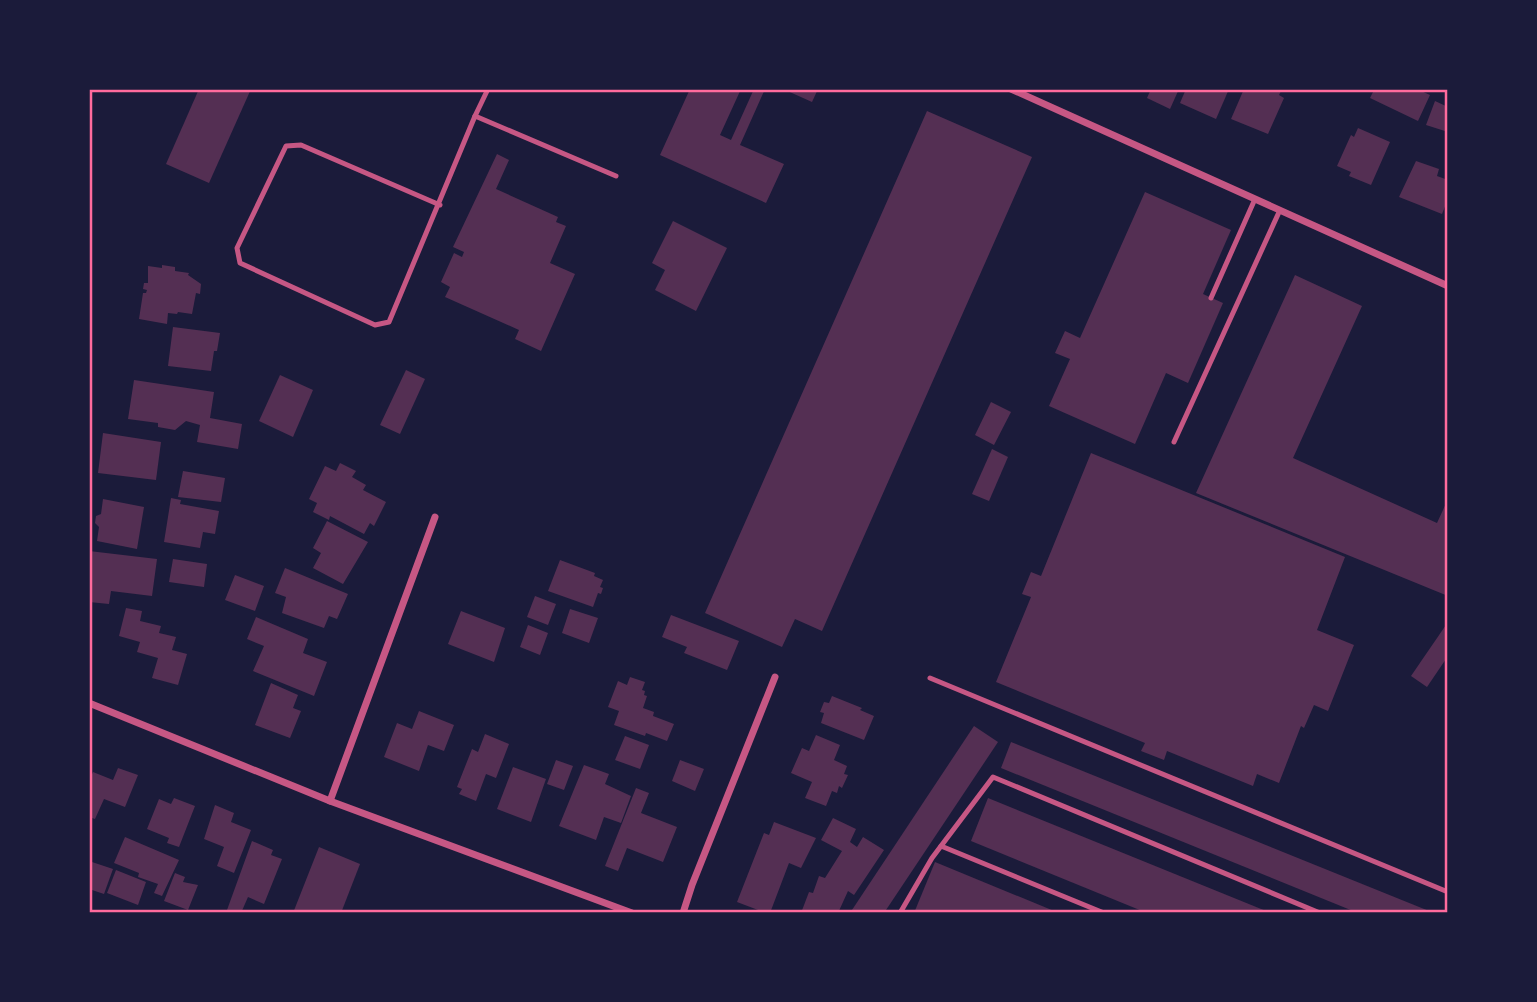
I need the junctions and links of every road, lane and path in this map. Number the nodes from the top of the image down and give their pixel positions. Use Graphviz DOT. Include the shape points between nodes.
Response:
graph roads {
  1 [pos="488,89"];
  2 [pos="1011,89"];
  3 [pos="475,116"];
  4 [pos="615,176"];
  5 [pos="1255,199"];
  6 [pos="440,205"];
  7 [pos="1280,210"];
  8 [pos="1448,286"];
  9 [pos="1211,298"];
  10 [pos="1174,442"];
  11 [pos="435,517"];
  12 [pos="775,677"];
  13 [pos="930,678"];
  14 [pos="89,703"];
  15 [pos="330,801"];
  16 [pos="942,846"];
  17 [pos="1448,892"];
  18 [pos="632,913"];
  19 [pos="683,913"];
  20 [pos="900,913"];
  21 [pos="1104,913"];
  22 [pos="1320,913"];
  1 -- 3 [label="lane"];
  2 -- 5 [label="street"];
  3 -- 4 [label="lane"];
  3 -- 6 [label="lane"];
  5 -- 7 [label="street"];
  5 -- 9 [label="lane"];
  6 -- 6 [label="lane" via="389,322 375,325 240,263 237,248 286,146 301,145"];
  7 -- 8 [label="street"];
  7 -- 10 [label="lane"];
  11 -- 15 [label="street"];
  12 -- 19 [label="street"];
  13 -- 17 [label="lane"];
  14 -- 15 [label="street"];
  15 -- 18 [label="street"];
  16 -- 20 [label="lane"];
  16 -- 21 [label="lane"];
  16 -- 22 [label="lane" via="993,777"];
}
